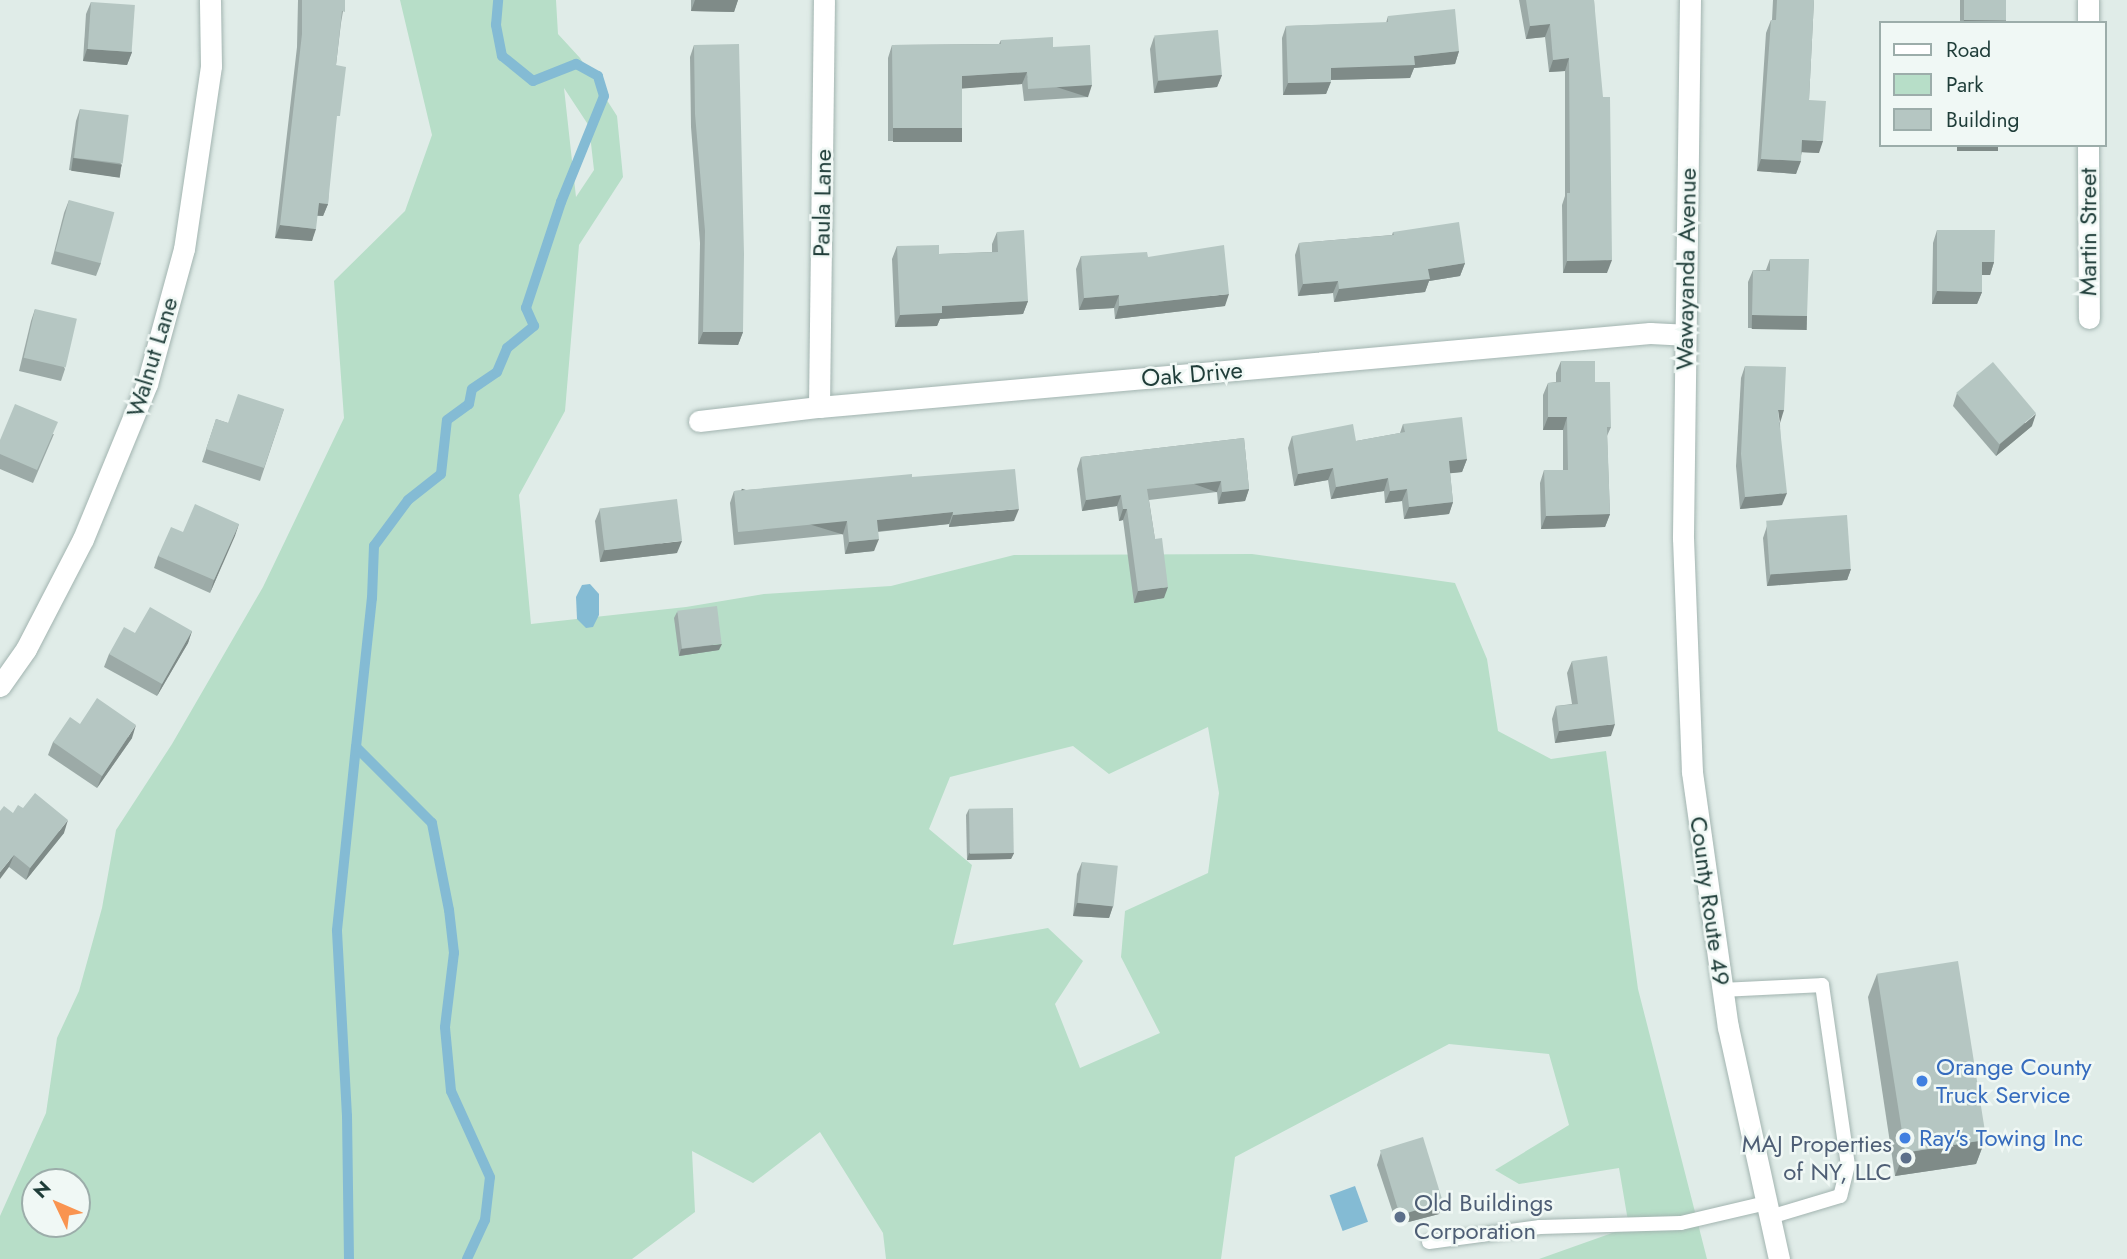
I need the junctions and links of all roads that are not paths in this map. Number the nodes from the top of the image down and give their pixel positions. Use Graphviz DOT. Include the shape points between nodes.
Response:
graph roads {
  1 [pos="209,0"];
  2 [pos="824,0"];
  3 [pos="1690,0"];
  4 [pos="2088,0"];
  5 [pos="2088,21"];
  6 [pos="2088,147"];
  7 [pos="2089,318"];
  8 [pos="1684,335"];
  9 [pos="819,407"];
  10 [pos="699,421"];
  11 [pos="1684,538"];
  12 [pos="0,686"];
  13 [pos="1723,990"];
  14 [pos="1768,1210"];
  15 [pos="1429,1242"];
  16 [pos="1779,1259"];
  1 -- 12 [label="street, Walnut Lane" via="211,66 184,249 147,384 83,539 26,649"];
  2 -- 9 [label="street, Paula Lane"];
  3 -- 8 [label="street, Wawayanda Avenue"];
  4 -- 5 [label="street"];
  6 -- 7 [label="street, Martin Street"];
  8 -- 9 [label="street, Oak Drive" via="1622,336"];
  8 -- 11 [label="street, Wawayanda Avenue"];
  9 -- 10 [label="street, Oak Drive"];
  11 -- 13 [label="street, County Route 49" via="1692,772"];
  13 -- 14 [label="street, County Route 49"];
  13 -- 14 [label="lane" via="1822,985 1848,1165 1840,1196"];
  14 -- 15 [label="lane" via="1681,1223 1540,1227"];
  14 -- 16 [label="street, County Route 49"];
}
